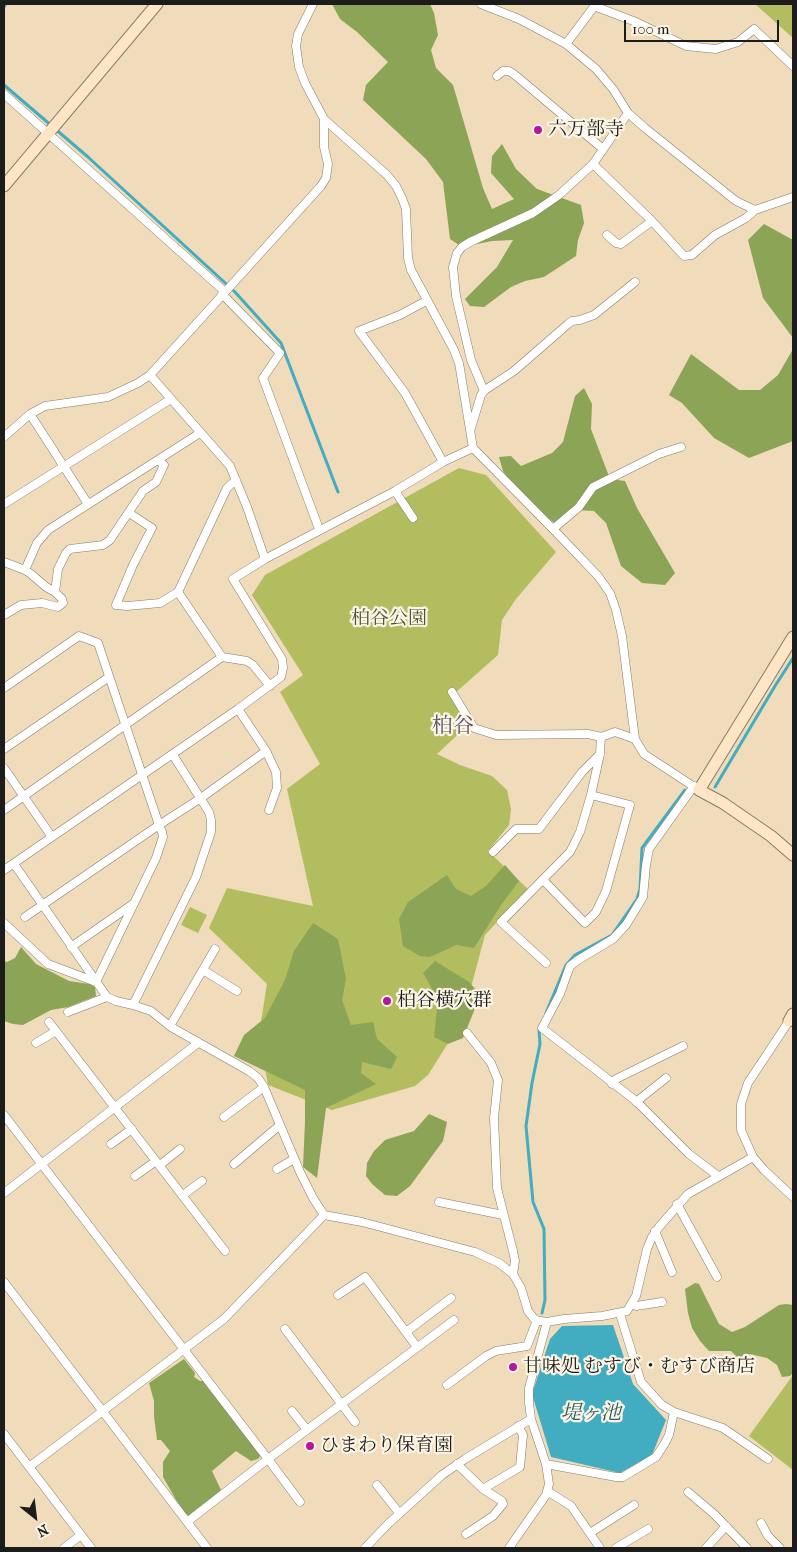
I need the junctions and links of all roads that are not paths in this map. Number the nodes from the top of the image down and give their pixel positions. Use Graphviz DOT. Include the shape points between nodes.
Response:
graph roads {
  1 [pos="157,4"];
  2 [pos="313,4"];
  3 [pos="480,4"];
  4 [pos="595,5"];
  5 [pos="566,44"];
  6 [pos="793,66"];
  7 [pos="497,76"];
  8 [pos="4,94"];
  9 [pos="628,113"];
  10 [pos="324,119"];
  11 [pos="48,133"];
  12 [pos="603,150"];
  13 [pos="593,164"];
  14 [pos="4,186"];
  15 [pos="793,197"];
  16 [pos="755,210"];
  17 [pos="652,221"];
  18 [pos="607,235"];
  19 [pos="635,282"];
  20 [pos="223,292"];
  21 [pos="426,301"];
  22 [pos="150,375"];
  23 [pos="484,391"];
  24 [pos="171,399"];
  25 [pos="30,414"];
  26 [pos="471,430"];
  27 [pos="200,433"];
  28 [pos="4,437"];
  29 [pos="681,447"];
  30 [pos="473,448"];
  31 [pos="158,460"];
  32 [pos="443,462"];
  33 [pos="65,467"];
  34 [pos="236,480"];
  35 [pos="395,491"];
  36 [pos="4,504"];
  37 [pos="88,504"];
  38 [pos="129,513"];
  39 [pos="413,518"];
  40 [pos="319,529"];
  41 [pos="553,529"];
  42 [pos="265,559"];
  43 [pos="4,562"];
  44 [pos="25,570"];
  45 [pos="55,592"];
  46 [pos="178,592"];
  47 [pos="4,615"];
  48 [pos="793,637"];
  49 [pos="222,657"];
  50 [pos="109,677"];
  51 [pos="270,686"];
  52 [pos="4,688"];
  53 [pos="452,692"];
  54 [pos="238,709"];
  55 [pos="125,725"];
  56 [pos="601,737"];
  57 [pos="635,739"];
  58 [pos="4,749"];
  59 [pos="266,751"];
  60 [pos="600,754"];
  61 [pos="173,755"];
  62 [pos="4,768"];
  63 [pos="143,776"];
  64 [pos="697,788"];
  65 [pos="591,795"];
  66 [pos="23,797"];
  67 [pos="201,798"];
  68 [pos="4,810"];
  69 [pos="269,810"];
  70 [pos="159,825"];
  71 [pos="52,837"];
  72 [pos="792,851"];
  73 [pos="493,852"];
  74 [pos="14,864"];
  75 [pos="4,870"];
  76 [pos="543,880"];
  77 [pos="134,903"];
  78 [pos="42,906"];
  79 [pos="25,917"];
  80 [pos="4,923"];
  81 [pos="71,947"];
  82 [pos="215,949"];
  83 [pos="546,964"];
  84 [pos="203,970"];
  85 [pos="96,982"];
  86 [pos="237,991"];
  87 [pos="107,997"];
  88 [pos="133,1005"];
  89 [pos="68,1012"];
  90 [pos="792,1018"];
  91 [pos="49,1022"];
  92 [pos="170,1026"];
  93 [pos="56,1031"];
  94 [pos="467,1033"];
  95 [pos="36,1043"];
  96 [pos="198,1043"];
  97 [pos="682,1046"];
  98 [pos="666,1078"];
  99 [pos="612,1084"];
  100 [pos="264,1087"];
  101 [pos="636,1102"];
  102 [pos="116,1107"];
  103 [pos="4,1115"];
  104 [pos="224,1117"];
  105 [pos="280,1125"];
  106 [pos="132,1129"];
  107 [pos="111,1144"];
  108 [pos="180,1149"];
  109 [pos="753,1157"];
  110 [pos="294,1159"];
  111 [pos="158,1163"];
  112 [pos="234,1164"];
  113 [pos="42,1165"];
  114 [pos="277,1169"];
  115 [pos="135,1176"];
  116 [pos="718,1176"];
  117 [pos="202,1182"];
  118 [pos="4,1193"];
  119 [pos="792,1193"];
  120 [pos="183,1195"];
  121 [pos="439,1202"];
  122 [pos="678,1204"];
  123 [pos="324,1215"];
  124 [pos="503,1215"];
  125 [pos="655,1231"];
  126 [pos="225,1251"];
  127 [pos="672,1272"];
  128 [pos="513,1274"];
  129 [pos="717,1277"];
  130 [pos="4,1282"];
  131 [pos="338,1295"];
  132 [pos="451,1298"];
  133 [pos="662,1302"];
  134 [pos="632,1304"];
  135 [pos="620,1314"];
  136 [pos="454,1320"];
  137 [pos="538,1320"];
  138 [pos="547,1322"];
  139 [pos="285,1329"];
  140 [pos="406,1332"];
  141 [pos="417,1347"];
  142 [pos="185,1350"];
  143 [pos="447,1385"];
  144 [pos="341,1404"];
  145 [pos="103,1411"];
  146 [pos="292,1411"];
  147 [pos="674,1412"];
  148 [pos="531,1418"];
  149 [pos="355,1422"];
  150 [pos="518,1426"];
  151 [pos="307,1430"];
  152 [pos="4,1434"];
  153 [pos="268,1459"];
  154 [pos="768,1460"];
  155 [pos="457,1464"];
  156 [pos="546,1464"];
  157 [pos="29,1467"];
  158 [pos="377,1485"];
  159 [pos="483,1490"];
  160 [pos="547,1491"];
  161 [pos="688,1492"];
  162 [pos="300,1502"];
  163 [pos="634,1505"];
  164 [pos="399,1513"];
  165 [pos="187,1522"];
  166 [pos="761,1523"];
  167 [pos="726,1526"];
  168 [pos="648,1529"];
  169 [pos="590,1533"];
  170 [pos="466,1534"];
  171 [pos="80,1535"];
  172 [pos="64,1548"];
  173 [pos="91,1548"];
  174 [pos="207,1548"];
  175 [pos="365,1548"];
  176 [pos="510,1548"];
  177 [pos="600,1548"];
  178 [pos="616,1548"];
  179 [pos="706,1548"];
  180 [pos="747,1548"];
  181 [pos="780,1548"];
  1 -- 11 [label="street"];
  2 -- 10 [label="street" via="298,34 297,56 305,83"];
  3 -- 5 [label="street" via="519,19"];
  4 -- 5 [label="street"];
  4 -- 6 [label="street" via="686,46 716,49 738,42 754,29"];
  5 -- 9 [label="street" via="596,70"];
  7 -- 12 [label="street" via="503,71 515,75"];
  8 -- 11 [label="street"];
  9 -- 12 [label="street"];
  9 -- 16 [label="street" via="736,201"];
  10 -- 20 [label="street" via="326,178"];
  10 -- 21 [label="street" via="396,186 406,210 411,270"];
  11 -- 14 [label="street"];
  11 -- 20 [label="street"];
  12 -- 13 [label="street"];
  13 -- 17 [label="street"];
  13 -- 23 [label="street" via="559,195 533,213 462,246 457,253 453,267 456,296 471,360"];
  15 -- 16 [label="street"];
  16 -- 17 [label="street" via="687,256 680,254"];
  17 -- 18 [label="street" via="621,244 616,244"];
  19 -- 23 [label="street" via="594,316 572,320 525,362"];
  20 -- 22 [label="street"];
  20 -- 40 [label="street" via="280,353 263,378"];
  21 -- 26 [label="street" via="459,363"];
  21 -- 32 [label="street" via="359,331 405,393"];
  22 -- 24 [label="street"];
  22 -- 25 [label="street" via="108,397 46,406"];
  23 -- 26 [label="street"];
  24 -- 27 [label="street"];
  24 -- 33 [label="street"];
  25 -- 28 [label="street"];
  25 -- 33 [label="street"];
  26 -- 30 [label="street"];
  27 -- 31 [label="street"];
  27 -- 34 [label="street" via="227,462"];
  29 -- 41 [label="street" via="659,454 593,487 579,507"];
  30 -- 32 [label="street"];
  30 -- 41 [label="street"];
  31 -- 37 [label="street"];
  31 -- 38 [label="street" via="164,465 156,482 142,492"];
  32 -- 35 [label="street"];
  33 -- 36 [label="street"];
  33 -- 37 [label="street"];
  34 -- 42 [label="street"];
  34 -- 46 [label="street" via="222,499"];
  35 -- 39 [label="street"];
  35 -- 40 [label="street"];
  37 -- 44 [label="street" via="41,536"];
  38 -- 45 [label="street" via="107,543 70,549 66,553 58,569"];
  38 -- 46 [label="street" via="152,528 116,606 160,603"];
  40 -- 42 [label="street"];
  41 -- 57 [label="street" via="610,593 622,636"];
  42 -- 51 [label="street" via="232,580 282,659 281,677"];
  43 -- 44 [label="street"];
  44 -- 45 [label="street"];
  45 -- 47 [label="street" via="63,603 58,607 42,603 21,605"];
  46 -- 49 [label="street"];
  48 -- 64 [label="street"];
  49 -- 51 [label="street" via="247,661"];
  49 -- 55 [label="street"];
  50 -- 52 [label="street" via="98,643 79,636"];
  50 -- 55 [label="street"];
  50 -- 58 [label="street"];
  51 -- 54 [label="street"];
  53 -- 56 [label="street" via="474,728 496,735 588,734"];
  54 -- 59 [label="street"];
  54 -- 61 [label="street"];
  55 -- 63 [label="street"];
  55 -- 66 [label="street"];
  56 -- 57 [label="street" via="615,732"];
  56 -- 60 [label="street"];
  57 -- 64 [label="street" via="644,754"];
  59 -- 67 [label="street"];
  59 -- 69 [label="street" via="276,772 277,788"];
  60 -- 65 [label="street"];
  60 -- 73 [label="street" via="582,772 539,829 516,829"];
  61 -- 63 [label="street"];
  61 -- 67 [label="street"];
  62 -- 66 [label="street"];
  63 -- 70 [label="street"];
  63 -- 71 [label="street"];
  64 -- 72 [label="street"];
  64 -- 99 [label="street" via="649,849 643,897 626,925 613,940 570,966 542,1028"];
  65 -- 76 [label="street" via="570,852"];
  65 -- 76 [label="street" via="630,805 606,891 596,912 585,923"];
  66 -- 68 [label="street"];
  66 -- 71 [label="street"];
  67 -- 70 [label="street"];
  67 -- 88 [label="street" via="210,812 211,832 196,877"];
  70 -- 77 [label="street" via="162,837 156,858"];
  70 -- 78 [label="street"];
  71 -- 74 [label="street"];
  74 -- 75 [label="street"];
  74 -- 78 [label="street"];
  76 -- 83 [label="street" via="501,922"];
  77 -- 81 [label="street"];
  77 -- 85 [label="street"];
  78 -- 79 [label="street"];
  78 -- 81 [label="street"];
  80 -- 85 [label="street" via="48,964"];
  81 -- 85 [label="street"];
  82 -- 84 [label="street"];
  84 -- 86 [label="street"];
  84 -- 92 [label="street"];
  85 -- 87 [label="street"];
  87 -- 88 [label="street"];
  87 -- 89 [label="street"];
  88 -- 92 [label="street" via="151,1011"];
  90 -- 109 [label="street" via="748,1083 741,1104 741,1130"];
  91 -- 93 [label="street"];
  92 -- 96 [label="street"];
  93 -- 95 [label="street"];
  93 -- 102 [label="street"];
  94 -- 124 [label="street" via="491,1063 498,1080 494,1118 495,1158"];
  96 -- 100 [label="street" via="249,1071"];
  96 -- 102 [label="street"];
  97 -- 99 [label="street"];
  98 -- 101 [label="street"];
  99 -- 101 [label="street"];
  100 -- 104 [label="street"];
  100 -- 105 [label="street"];
  101 -- 116 [label="street" via="689,1154"];
  102 -- 106 [label="street"];
  102 -- 113 [label="street"];
  103 -- 113 [label="street"];
  105 -- 110 [label="street"];
  105 -- 112 [label="street"];
  106 -- 107 [label="street"];
  106 -- 111 [label="street"];
  108 -- 111 [label="street"];
  109 -- 116 [label="street"];
  109 -- 119 [label="street"];
  110 -- 114 [label="street"];
  110 -- 123 [label="street"];
  111 -- 115 [label="street"];
  111 -- 120 [label="street"];
  113 -- 118 [label="street"];
  113 -- 142 [label="street"];
  116 -- 122 [label="street"];
  117 -- 120 [label="street"];
  120 -- 126 [label="street"];
  121 -- 124 [label="street"];
  122 -- 125 [label="street"];
  122 -- 129 [label="street"];
  123 -- 128 [label="street" via="475,1252 499,1263"];
  123 -- 142 [label="street" via="237,1307"];
  124 -- 128 [label="street" via="514,1256"];
  125 -- 127 [label="street"];
  125 -- 134 [label="street"];
  128 -- 137 [label="street" via="528,1311"];
  130 -- 145 [label="street"];
  131 -- 140 [label="street" via="365,1277"];
  132 -- 140 [label="street"];
  133 -- 134 [label="street"];
  134 -- 135 [label="street"];
  135 -- 138 [label="street"];
  135 -- 147 [label="street" via="641,1382 662,1405"];
  136 -- 141 [label="street"];
  137 -- 138 [label="street"];
  137 -- 143 [label="street" via="527,1346 496,1351"];
  138 -- 148 [label="street" via="529,1388"];
  139 -- 144 [label="street"];
  140 -- 141 [label="street"];
  141 -- 144 [label="street"];
  142 -- 145 [label="street"];
  142 -- 153 [label="street"];
  144 -- 149 [label="street"];
  144 -- 151 [label="street"];
  145 -- 157 [label="street"];
  145 -- 165 [label="street"];
  146 -- 151 [label="street"];
  147 -- 154 [label="street" via="723,1428"];
  147 -- 156 [label="street" via="669,1435 656,1457 623,1477"];
  148 -- 150 [label="street"];
  148 -- 156 [label="street"];
  150 -- 155 [label="street"];
  150 -- 159 [label="street" via="523,1435 520,1468"];
  151 -- 153 [label="street"];
  152 -- 157 [label="street"];
  153 -- 162 [label="street"];
  153 -- 165 [label="street"];
  155 -- 159 [label="street"];
  155 -- 164 [label="street"];
  156 -- 160 [label="street"];
  157 -- 171 [label="street"];
  158 -- 164 [label="street"];
  159 -- 170 [label="street" via="503,1504 493,1516"];
  160 -- 169 [label="street" via="572,1506"];
  160 -- 176 [label="street"];
  161 -- 167 [label="street"];
  163 -- 169 [label="street"];
  164 -- 175 [label="street"];
  165 -- 174 [label="street"];
  166 -- 181 [label="street"];
  167 -- 179 [label="street"];
  167 -- 180 [label="street"];
  168 -- 178 [label="street"];
  169 -- 177 [label="street"];
  171 -- 172 [label="street"];
  171 -- 173 [label="street"];
}
